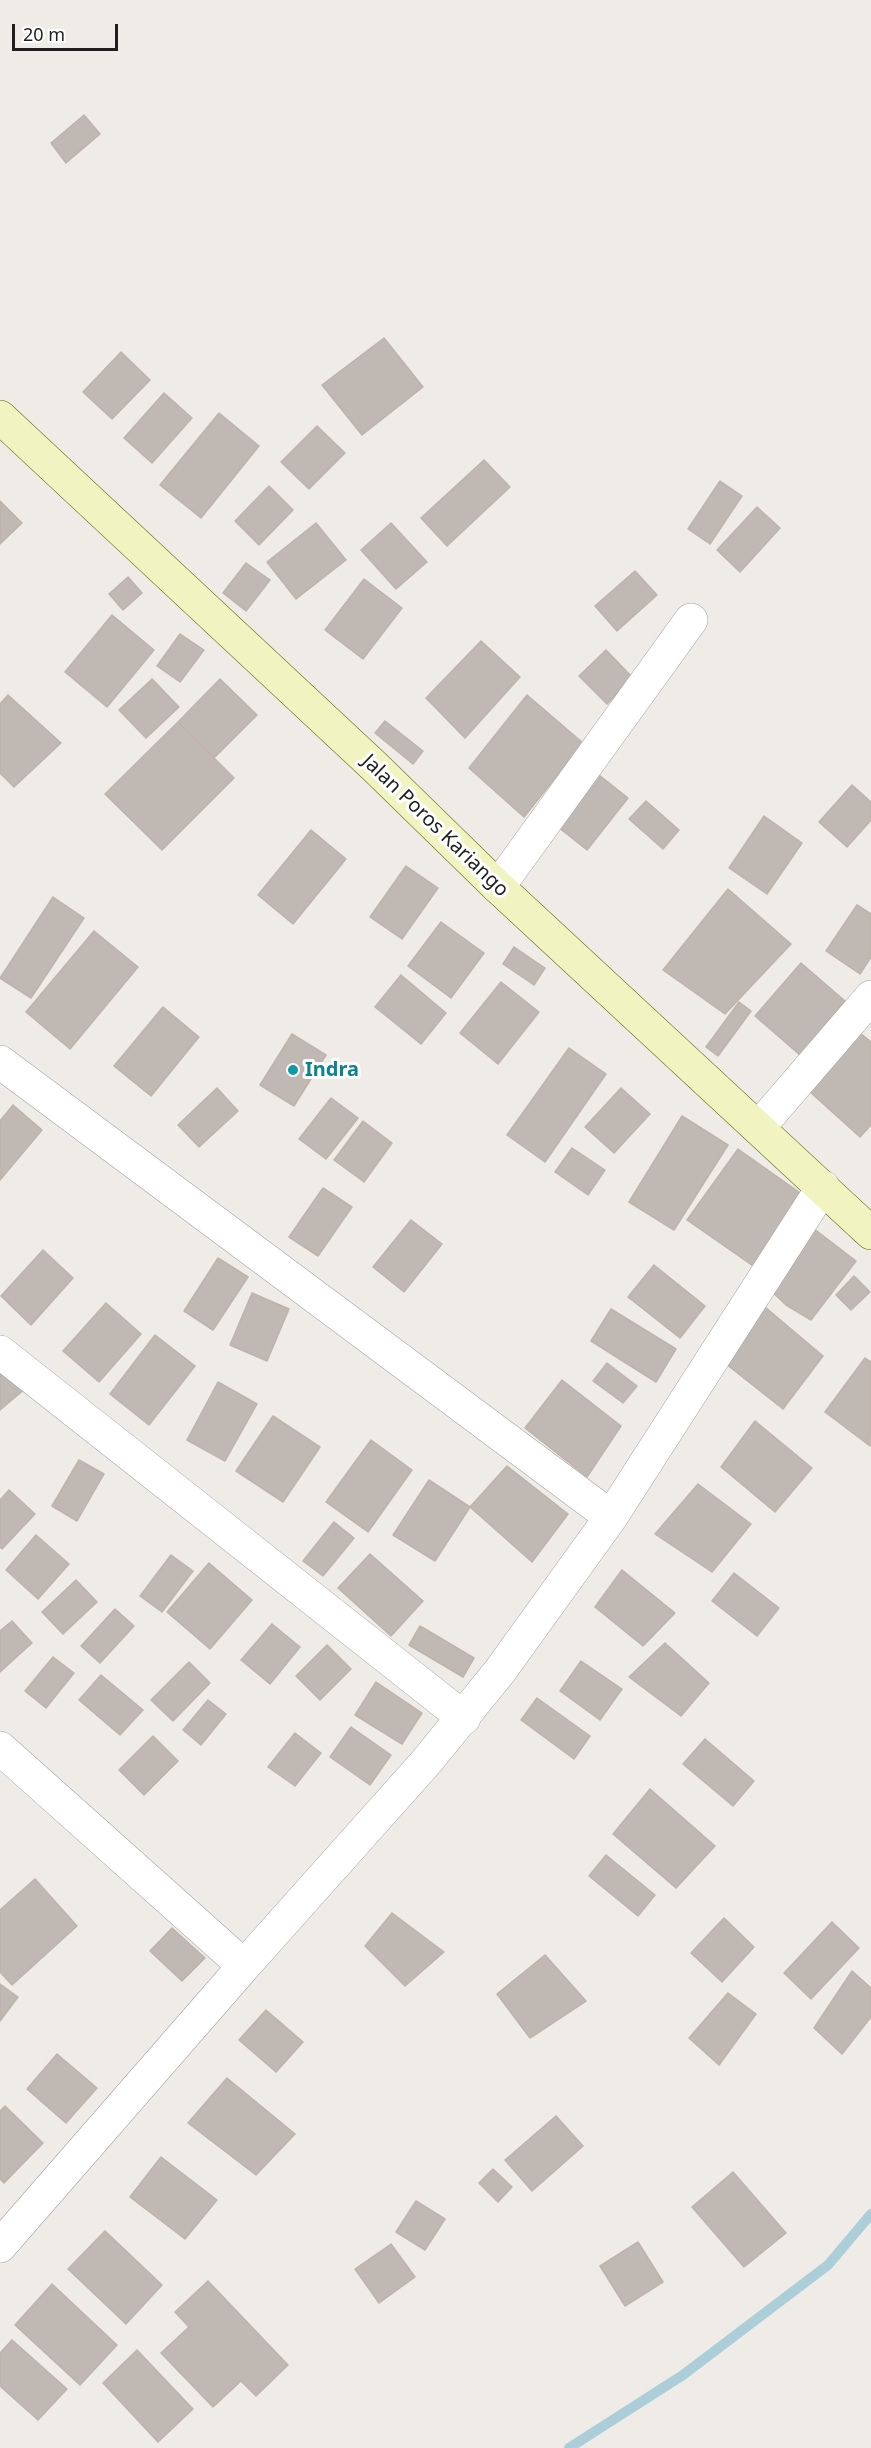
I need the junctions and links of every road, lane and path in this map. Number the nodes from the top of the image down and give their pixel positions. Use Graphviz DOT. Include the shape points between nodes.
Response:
graph roads {
  1 [pos="0,417"];
  2 [pos="691,620"];
  3 [pos="498,887"];
  4 [pos="871,997"];
  5 [pos="0,1062"];
  6 [pos="759,1127"];
  7 [pos="823,1187"];
  8 [pos="871,1233"];
  9 [pos="0,1352"];
  10 [pos="611,1517"];
  11 [pos="464,1718"];
  12 [pos="0,1748"];
  13 [pos="244,1966"];
  14 [pos="0,2246"];
  1 -- 3 [label="main road, Jalan Poros Kariango"];
  2 -- 3 [label="street"];
  3 -- 6 [label="main road, Jalan Poros Kariango"];
  4 -- 6 [label="street"];
  5 -- 10 [label="street"];
  6 -- 7 [label="main road, Jalan Poros Kariango"];
  7 -- 8 [label="main road, Jalan Poros Kariango"];
  7 -- 10 [label="street"];
  9 -- 11 [label="street"];
  10 -- 11 [label="street"];
  11 -- 13 [label="street"];
  12 -- 13 [label="street"];
  13 -- 14 [label="street"];
}
